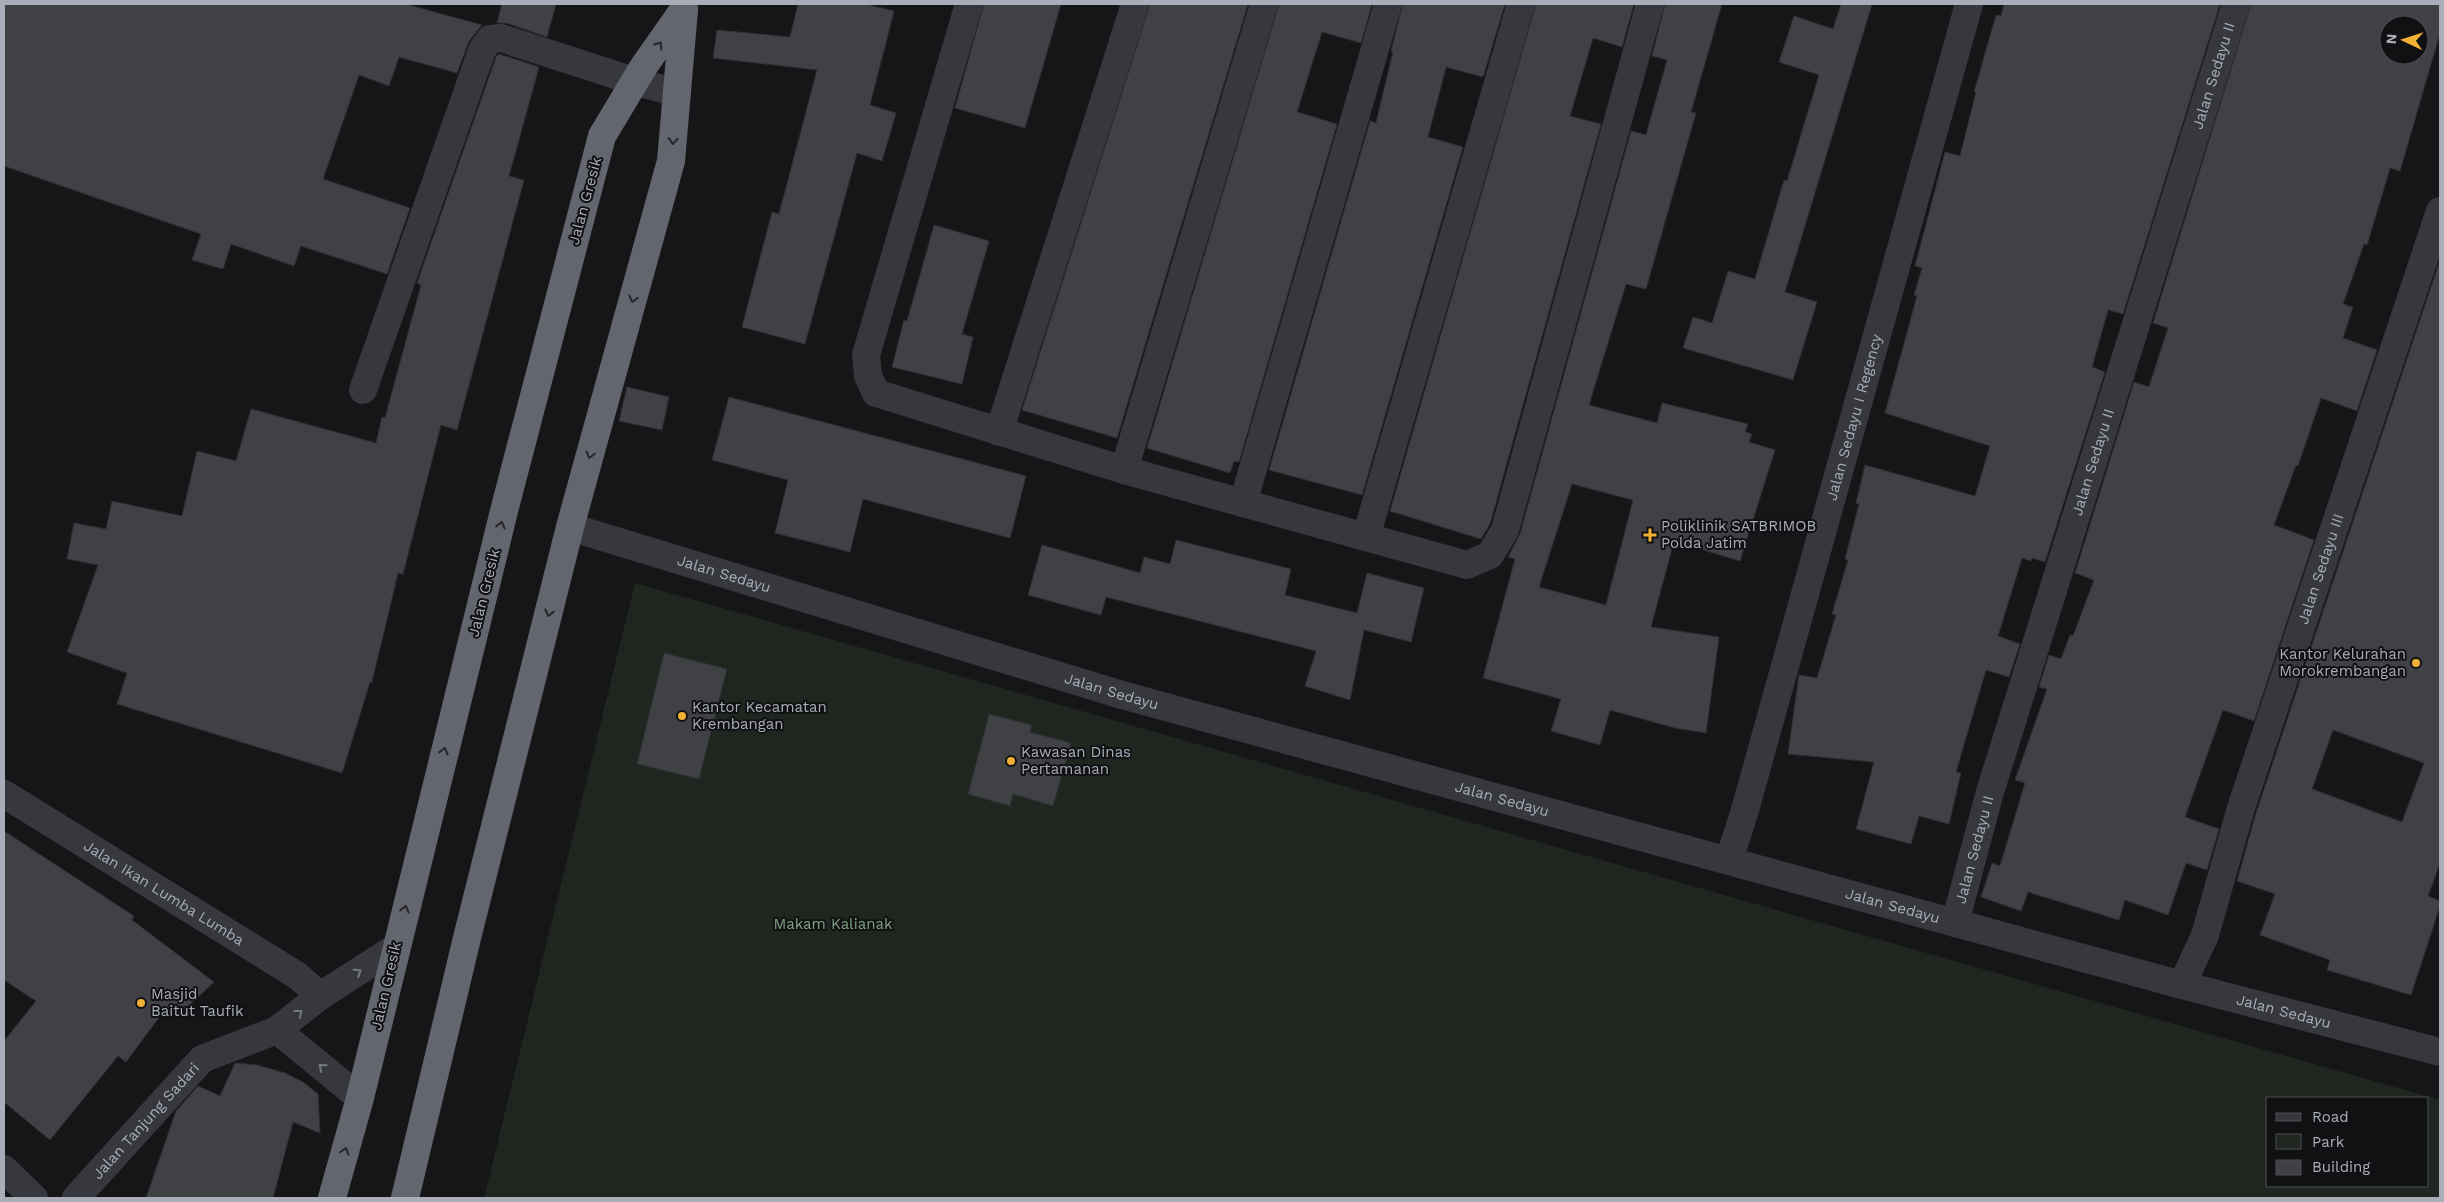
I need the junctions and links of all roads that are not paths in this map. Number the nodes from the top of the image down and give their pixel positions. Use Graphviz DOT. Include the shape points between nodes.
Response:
graph roads {
  1 [pos="969,4"];
  2 [pos="1135,4"];
  3 [pos="1264,4"];
  4 [pos="1388,4"];
  5 [pos="1520,4"];
  6 [pos="1650,4"];
  7 [pos="1968,4"];
  8 [pos="2236,4"];
  9 [pos="685,6"];
  10 [pos="634,81"];
  11 [pos="677,93"];
  12 [pos="2440,211"];
  13 [pos="363,390"];
  14 [pos="999,432"];
  15 [pos="1124,470"];
  16 [pos="1243,503"];
  17 [pos="570,527"];
  18 [pos="1366,537"];
  19 [pos="4,794"];
  20 [pos="1729,860"];
  21 [pos="1955,923"];
  22 [pos="395,948"];
  23 [pos="2182,985"];
  24 [pos="320,996"];
  25 [pos="277,1030"];
  26 [pos="2440,1050"];
  27 [pos="360,1098"];
  28 [pos="4,1169"];
  29 [pos="34,1198"];
  30 [pos="76,1198"];
  31 [pos="332,1198"];
  32 [pos="405,1198"];
  1 -- 14 [label="street" via="866,355 868,376 876,393"];
  2 -- 14 [label="street"];
  3 -- 15 [label="street"];
  4 -- 16 [label="street"];
  5 -- 18 [label="street"];
  6 -- 18 [label="street" via="1505,530 1490,554 1467,565"];
  7 -- 20 [label="street, Jalan Sedayu I Regency" via="1746,810"];
  8 -- 21 [label="street, Jalan Sedayu II" via="1990,792"];
  10 -- 9 [label="highway, Jalan Gresik, one-way"];
  9 -- 11 [label="highway, Jalan Gresik"];
  10 -- 11 [label="street"];
  10 -- 13 [label="street" via="502,38 490,39 482,50"];
  22 -- 10 [label="highway, Jalan Gresik, one-way" via="602,136"];
  11 -- 17 [label="highway, Jalan Gresik, one-way" via="671,161"];
  12 -- 23 [label="street, Jalan Sedayu III" via="2241,808 2205,935"];
  14 -- 15 [label="street"];
  15 -- 16 [label="street"];
  16 -- 18 [label="street"];
  17 -- 20 [label="street, Jalan Sedayu" via="1122,695"];
  17 -- 32 [label="highway, Jalan Gresik, one-way"];
  19 -- 24 [label="street, Jalan Ikan Lumba Lumba" via="298,976"];
  20 -- 21 [label="street, Jalan Sedayu"];
  21 -- 23 [label="street, Jalan Sedayu"];
  24 -- 22 [label="street, Jalan Tanjung Sadari, one-way"];
  22 -- 27 [label="highway, Jalan Gresik"];
  23 -- 26 [label="street, Jalan Sedayu"];
  25 -- 24 [label="street, Jalan Tanjung Sadari, one-way"];
  27 -- 25 [label="street, one-way"];
  25 -- 30 [label="street, Jalan Tanjung Sadari" via="202,1059"];
  31 -- 27 [label="highway, Jalan Gresik, one-way"];
  28 -- 29 [label="street"];
}
